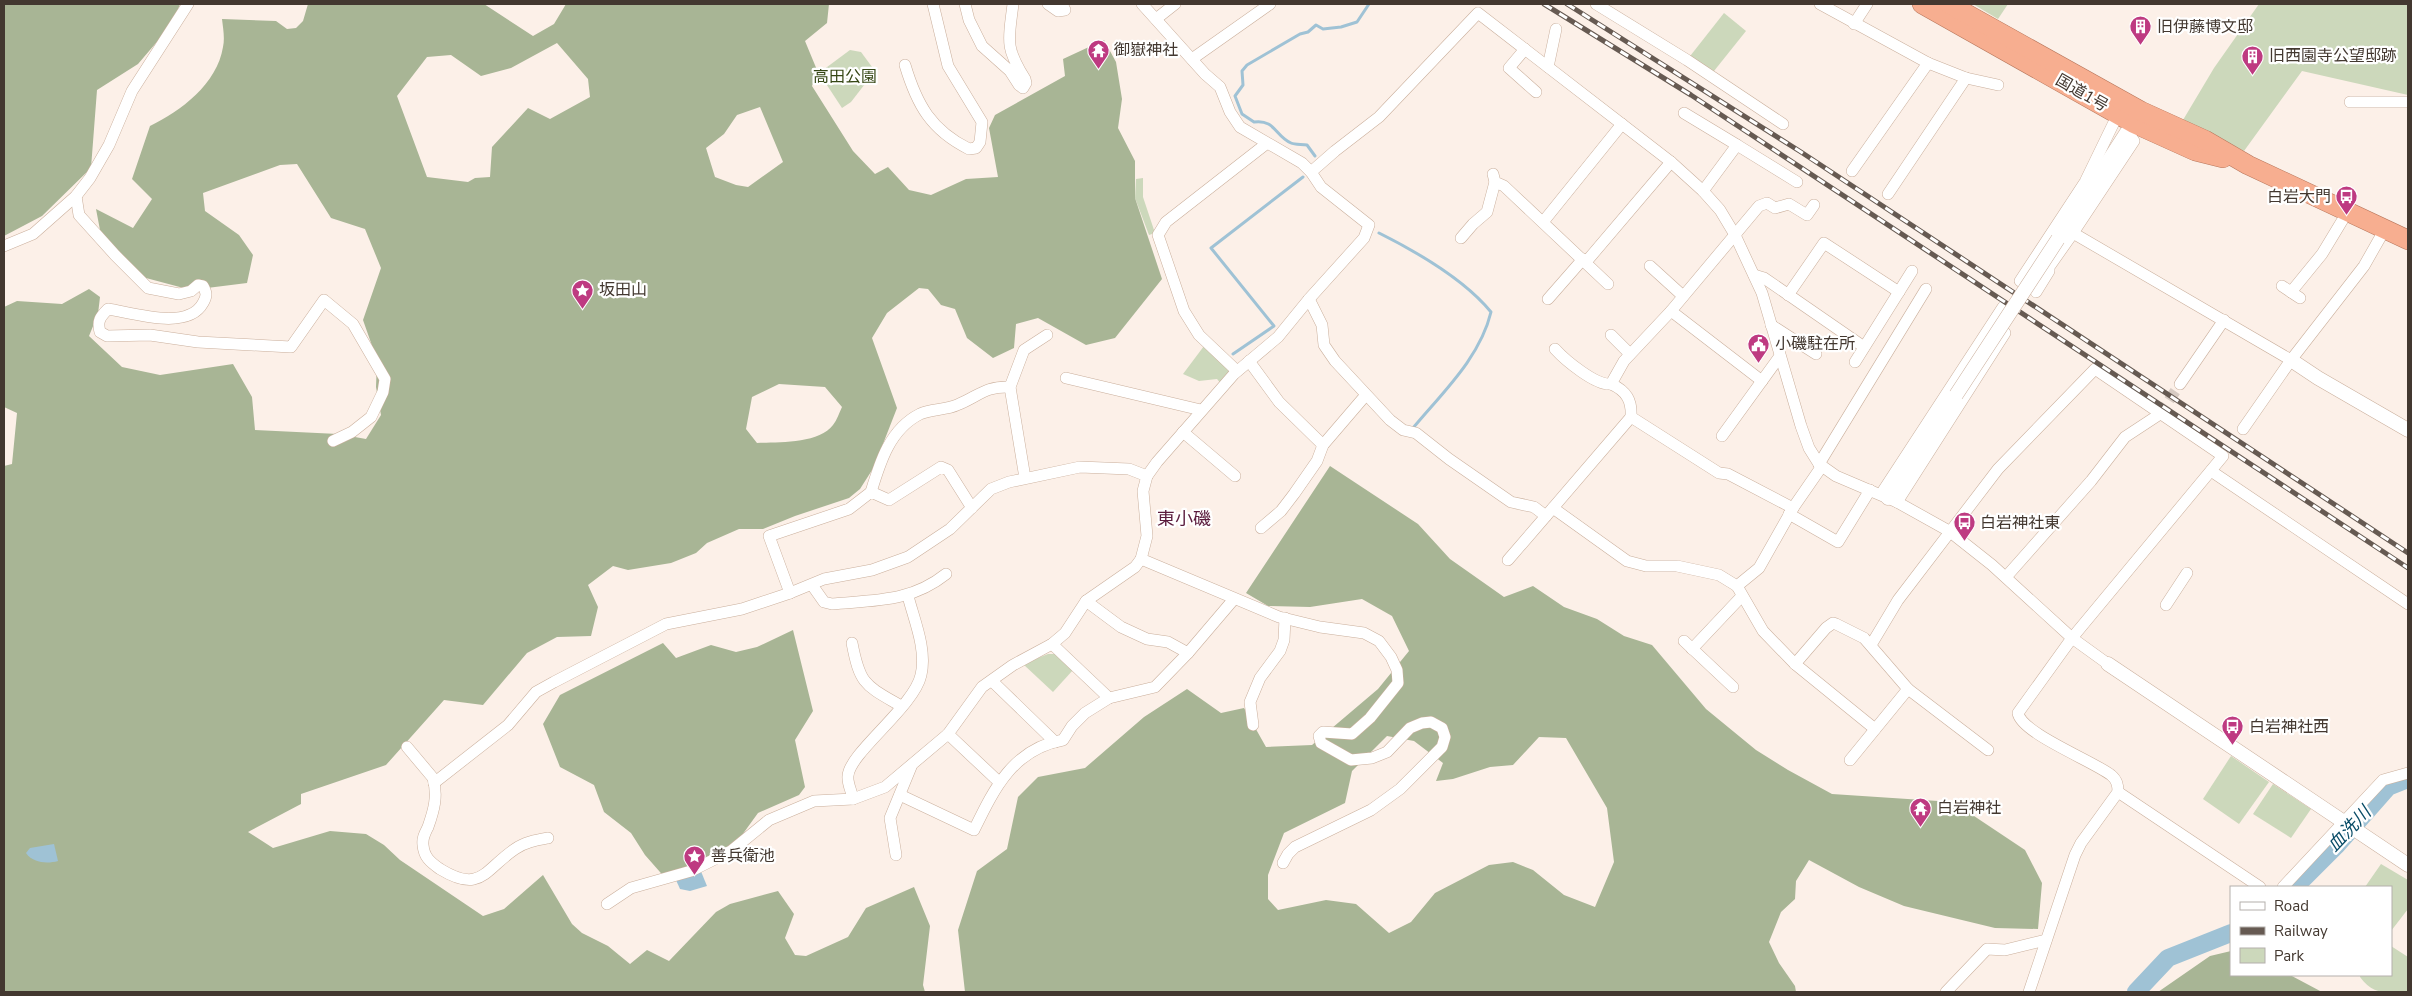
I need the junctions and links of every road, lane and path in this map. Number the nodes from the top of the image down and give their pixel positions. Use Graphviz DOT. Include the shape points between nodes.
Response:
graph roads {
  1 [pos="188,4"];
  2 [pos="933,4"];
  3 [pos="965,4"];
  4 [pos="1013,4"];
  5 [pos="1048,4"];
  6 [pos="1142,4"];
  7 [pos="1175,4"];
  8 [pos="1270,4"];
  9 [pos="1596,4"];
  10 [pos="1820,4"];
  11 [pos="1867,4"];
  12 [pos="1922,4"];
  13 [pos="1949,4"];
  14 [pos="1068,7"];
  15 [pos="1156,19"];
  16 [pos="1854,24"];
  17 [pos="1556,29"];
  18 [pos="1525,49"];
  19 [pos="1192,59"];
  20 [pos="1928,63"];
  21 [pos="905,65"];
  22 [pos="1548,67"];
  23 [pos="1966,78"];
  24 [pos="1998,85"];
  25 [pos="1536,92"];
  26 [pos="2350,102"];
  27 [pos="2408,102"];
  28 [pos="1693,113"];
  29 [pos="2130,120"];
  30 [pos="1622,124"];
  31 [pos="1783,124"];
  32 [pos="1266,144"];
  33 [pos="1737,145"];
  34 [pos="1671,162"];
  35 [pos="1852,171"];
  36 [pos="1311,172"];
  37 [pos="1797,182"];
  38 [pos="1703,191"];
  39 [pos="1888,194"];
  40 [pos="76,196"];
  41 [pos="2348,211"];
  42 [pos="1809,213"];
  43 [pos="1543,222"];
  44 [pos="2385,229"];
  45 [pos="2073,233"];
  46 [pos="1736,235"];
  47 [pos="1461,238"];
  48 [pos="2408,240"];
  49 [pos="4,246"];
  50 [pos="1584,261"];
  51 [pos="1650,266"];
  52 [pos="1912,271"];
  53 [pos="1754,275"];
  54 [pos="2020,281"];
  55 [pos="1608,284"];
  56 [pos="1926,289"];
  57 [pos="1898,292"];
  58 [pos="2036,292"];
  59 [pos="2291,292"];
  60 [pos="1549,294"];
  61 [pos="1788,295"];
  62 [pos="1683,296"];
  63 [pos="1309,299"];
  64 [pos="2003,307"];
  65 [pos="1671,311"];
  66 [pos="2224,320"];
  67 [pos="1772,325"];
  68 [pos="2005,332"];
  69 [pos="1986,333"];
  70 [pos="1047,335"];
  71 [pos="1611,335"];
  72 [pos="1996,346"];
  73 [pos="1864,347"];
  74 [pos="1555,349"];
  75 [pos="1630,354"];
  76 [pos="1816,354"];
  77 [pos="1780,356"];
  78 [pos="2291,360"];
  79 [pos="1250,362"];
  80 [pos="1855,362"];
  81 [pos="1237,371"];
  82 [pos="1066,378"];
  83 [pos="1762,381"];
  84 [pos="1611,384"];
  85 [pos="2180,384"];
  86 [pos="1010,387"];
  87 [pos="1365,396"];
  88 [pos="1202,410"];
  89 [pos="2160,414"];
  90 [pos="1631,417"];
  91 [pos="2243,429"];
  92 [pos="2408,430"];
  93 [pos="1183,432"];
  94 [pos="1722,436"];
  95 [pos="333,441"];
  96 [pos="1323,445"];
  97 [pos="1820,465"];
  98 [pos="2211,471"];
  99 [pos="1147,476"];
  100 [pos="1235,476"];
  101 [pos="1025,478"];
  102 [pos="871,492"];
  103 [pos="1884,496"];
  104 [pos="972,508"];
  105 [pos="1791,511"];
  106 [pos="1549,512"];
  107 [pos="1261,528"];
  108 [pos="1949,531"];
  109 [pos="1141,559"];
  110 [pos="1508,560"];
  111 [pos="2188,573"];
  112 [pos="946,574"];
  113 [pos="2006,577"];
  114 [pos="812,585"];
  115 [pos="1739,591"];
  116 [pos="790,593"];
  117 [pos="908,596"];
  118 [pos="1234,599"];
  119 [pos="1086,601"];
  120 [pos="2408,604"];
  121 [pos="2166,605"];
  122 [pos="1285,618"];
  123 [pos="2072,638"];
  124 [pos="852,643"];
  125 [pos="1052,644"];
  126 [pos="1871,645"];
  127 [pos="1188,654"];
  128 [pos="1795,664"];
  129 [pos="2108,664"];
  130 [pos="992,681"];
  131 [pos="1733,687"];
  132 [pos="1908,689"];
  133 [pos="1109,698"];
  134 [pos="901,706"];
  135 [pos="1253,725"];
  136 [pos="1875,729"];
  137 [pos="948,734"];
  138 [pos="1055,742"];
  139 [pos="407,747"];
  140 [pos="1988,750"];
  141 [pos="1850,760"];
  142 [pos="911,765"];
  143 [pos="2408,772"];
  144 [pos="999,782"];
  145 [pos="434,783"];
  146 [pos="2118,792"];
  147 [pos="900,796"];
  148 [pos="853,799"];
  149 [pos="2349,827"];
  150 [pos="548,838"];
  151 [pos="896,855"];
  152 [pos="1283,864"];
  153 [pos="2408,865"];
  154 [pos="2259,886"];
  155 [pos="2284,886"];
  156 [pos="607,904"];
  157 [pos="2046,940"];
  158 [pos="1946,992"];
  159 [pos="2029,992"];
  1 -- 40 [label="street" via="132,91 109,145"];
  2 -- 21 [label="street" via="948,66 982,122 980,142 976,148 969,150 947,137 931,122 912,90"];
  3 -- 4 [label="street" via="982,46 1010,71 1023,88 1026,86 1025,78 1011,52 1008,38"];
  5 -- 14 [label="street" via="1058,11"];
  6 -- 15 [label="street"];
  7 -- 15 [label="street"];
  8 -- 19 [label="street"];
  9 -- 31 [label="street"];
  10 -- 16 [label="street"];
  11 -- 16 [label="street"];
  12 -- 29 [label="highway, 国道1号"];
  13 -- 29 [label="highway, 国道1号"];
  15 -- 19 [label="street"];
  16 -- 20 [label="street"];
  17 -- 22 [label="street"];
  18 -- 22 [label="street"];
  18 -- 25 [label="street" via="1509,68"];
  18 -- 36 [label="street" via="1480,9 1379,117"];
  19 -- 32 [label="street" via="1223,90 1230,112 1240,127"];
  20 -- 23 [label="street"];
  20 -- 35 [label="street"];
  22 -- 30 [label="street"];
  23 -- 24 [label="street"];
  23 -- 39 [label="street"];
  26 -- 27 [label="street"];
  28 -- 33 [label="street"];
  29 -- 41 [label="highway, 国道1号" via="2195,150 2248,165"];
  29 -- 45 [label="street" via="2134,141"];
  29 -- 54 [label="street"];
  29 -- 103 [label="street, bridge" via="2058,239 1956,395"];
  30 -- 34 [label="street"];
  30 -- 43 [label="street"];
  32 -- 36 [label="street" via="1302,163"];
  32 -- 81 [label="street" via="1166,222 1158,235 1184,311 1199,335"];
  33 -- 37 [label="street"];
  33 -- 38 [label="street"];
  34 -- 38 [label="street"];
  34 -- 50 [label="street"];
  36 -- 63 [label="street" via="1321,187 1373,226"];
  38 -- 46 [label="street"];
  40 -- 49 [label="street" via="33,234"];
  40 -- 95 [label="street" via="79,215 148,288 179,294 198,285 203,286 207,296 200,309 187,317 170,320 108,309 100,316 98,324 100,332 107,336 150,335 198,342 291,347 324,300 353,324 385,379 383,392 371,417 363,425"];
  41 -- 44 [label="highway, 国道1号"];
  41 -- 59 [label="street" via="2322,254"];
  42 -- 46 [label="street" via="1789,204 1775,208 1767,204 1759,206"];
  43 -- 47 [label="street" via="1494,178 1488,212 1481,224"];
  43 -- 50 [label="street"];
  44 -- 48 [label="highway, 国道1号"];
  44 -- 78 [label="street" via="2364,266"];
  45 -- 58 [label="street"];
  45 -- 66 [label="street"];
  46 -- 53 [label="street"];
  46 -- 62 [label="street"];
  50 -- 55 [label="street"];
  50 -- 60 [label="street"];
  51 -- 62 [label="street"];
  52 -- 57 [label="street"];
  53 -- 61 [label="street"];
  53 -- 67 [label="street"];
  56 -- 97 [label="street"];
  57 -- 61 [label="street" via="1824,243"];
  57 -- 73 [label="street"];
  61 -- 73 [label="street"];
  62 -- 65 [label="street"];
  63 -- 79 [label="street" via="1278,337"];
  63 -- 87 [label="street" via="1322,326 1324,345"];
  64 -- 69 [label="street"];
  65 -- 75 [label="street"];
  65 -- 83 [label="street"];
  66 -- 78 [label="street"];
  66 -- 85 [label="street"];
  67 -- 76 [label="street"];
  67 -- 77 [label="street"];
  68 -- 72 [label="street"];
  69 -- 72 [label="street"];
  69 -- 103 [label="street"];
  70 -- 86 [label="street" via="1024,350"];
  71 -- 75 [label="street"];
  72 -- 103 [label="street"];
  73 -- 80 [label="street"];
  74 -- 84 [label="street" via="1591,378"];
  75 -- 84 [label="street"];
  77 -- 83 [label="street"];
  77 -- 97 [label="street" via="1809,448"];
  78 -- 91 [label="street"];
  78 -- 92 [label="street"];
  79 -- 81 [label="street"];
  79 -- 96 [label="street" via="1279,402"];
  81 -- 88 [label="street"];
  82 -- 88 [label="street"];
  83 -- 94 [label="street"];
  84 -- 90 [label="street" via="1630,400"];
  86 -- 101 [label="street"];
  86 -- 102 [label="street" via="993,386 956,406 921,414 899,429 886,450"];
  87 -- 96 [label="street"];
  87 -- 106 [label="street" via="1396,425 1416,433 1511,502"];
  88 -- 93 [label="street"];
  89 -- 113 [label="street" via="2126,437"];
  90 -- 105 [label="street" via="1719,473 1728,474"];
  90 -- 106 [label="street"];
  93 -- 99 [label="street"];
  93 -- 100 [label="street"];
  96 -- 107 [label="street" via="1317,461 1299,488 1281,511"];
  97 -- 103 [label="street" via="1836,476"];
  97 -- 105 [label="street"];
  98 -- 108 [label="street" via="2222,456 2095,369 1998,469"];
  98 -- 120 [label="street"];
  98 -- 123 [label="street"];
  99 -- 101 [label="street" via="1129,469 1080,467"];
  99 -- 109 [label="street" via="1143,491 1147,536"];
  101 -- 104 [label="street" via="991,489"];
  102 -- 104 [label="street" via="889,500 943,467"];
  102 -- 116 [label="street" via="849,509 769,536"];
  103 -- 105 [label="street" via="1838,542"];
  103 -- 108 [label="street"];
  104 -- 114 [label="street" via="950,529 908,557"];
  105 -- 115 [label="street" via="1759,568"];
  106 -- 110 [label="street"];
  106 -- 115 [label="street" via="1627,561 1646,566 1677,566 1719,575"];
  108 -- 113 [label="street"];
  108 -- 126 [label="street" via="1898,600"];
  109 -- 118 [label="street"];
  109 -- 119 [label="street" via="1135,568"];
  111 -- 121 [label="street"];
  112 -- 117 [label="street" via="926,589"];
  113 -- 123 [label="street"];
  114 -- 116 [label="street"];
  114 -- 117 [label="street" via="824,602 832,604"];
  115 -- 128 [label="street" via="1763,631"];
  115 -- 131 [label="street" via="1688,645"];
  116 -- 145 [label="street" via="742,610 666,624 542,689 529,699 508,725"];
  117 -- 134 [label="street" via="924,658 918,683"];
  118 -- 122 [label="street"];
  118 -- 127 [label="street"];
  119 -- 125 [label="street" via="1065,632"];
  119 -- 127 [label="street" via="1121,627 1147,639 1168,642"];
  122 -- 135 [label="street" via="1280,651 1260,678 1250,702"];
  122 -- 152 [label="street" via="1364,633 1379,640 1397,670 1398,683 1370,718 1352,734 1323,732 1319,736 1321,743 1351,760 1372,758 1387,752 1410,728 1422,723 1430,722 1442,728 1444,737 1442,747 1400,789 1371,810 1295,847"];
  123 -- 129 [label="street"];
  123 -- 146 [label="street" via="2019,710 2018,716 2058,746 2111,775 2118,784"];
  124 -- 134 [label="street" via="864,682"];
  125 -- 130 [label="street" via="1013,665"];
  125 -- 133 [label="street"];
  126 -- 128 [label="street" via="1864,638 1833,623"];
  126 -- 132 [label="street"];
  127 -- 133 [label="street" via="1155,687"];
  128 -- 136 [label="street"];
  129 -- 149 [label="street"];
  130 -- 137 [label="street" via="974,695"];
  130 -- 138 [label="street"];
  132 -- 136 [label="street"];
  132 -- 140 [label="street"];
  133 -- 138 [label="street" via="1085,713 1063,740"];
  134 -- 148 [label="street" via="855,760 848,776"];
  136 -- 141 [label="street"];
  137 -- 142 [label="street"];
  137 -- 144 [label="street"];
  138 -- 144 [label="street" via="1022,758"];
  139 -- 145 [label="street"];
  142 -- 147 [label="street"];
  142 -- 148 [label="street" via="885,787"];
  143 -- 149 [label="street" via="2383,780"];
  144 -- 147 [label="street" via="974,830"];
  145 -- 150 [label="street" via="436,802 422,840 424,853 430,863 458,879 481,878 516,848"];
  146 -- 154 [label="street"];
  146 -- 157 [label="street" via="2075,855"];
  147 -- 151 [label="street" via="890,818"];
  148 -- 156 [label="street" via="814,801 769,820 723,855 691,871 631,888"];
  149 -- 153 [label="street"];
  149 -- 155 [label="street"];
  157 -- 158 [label="street" via="2005,950 1987,949"];
  157 -- 159 [label="street"];
}
